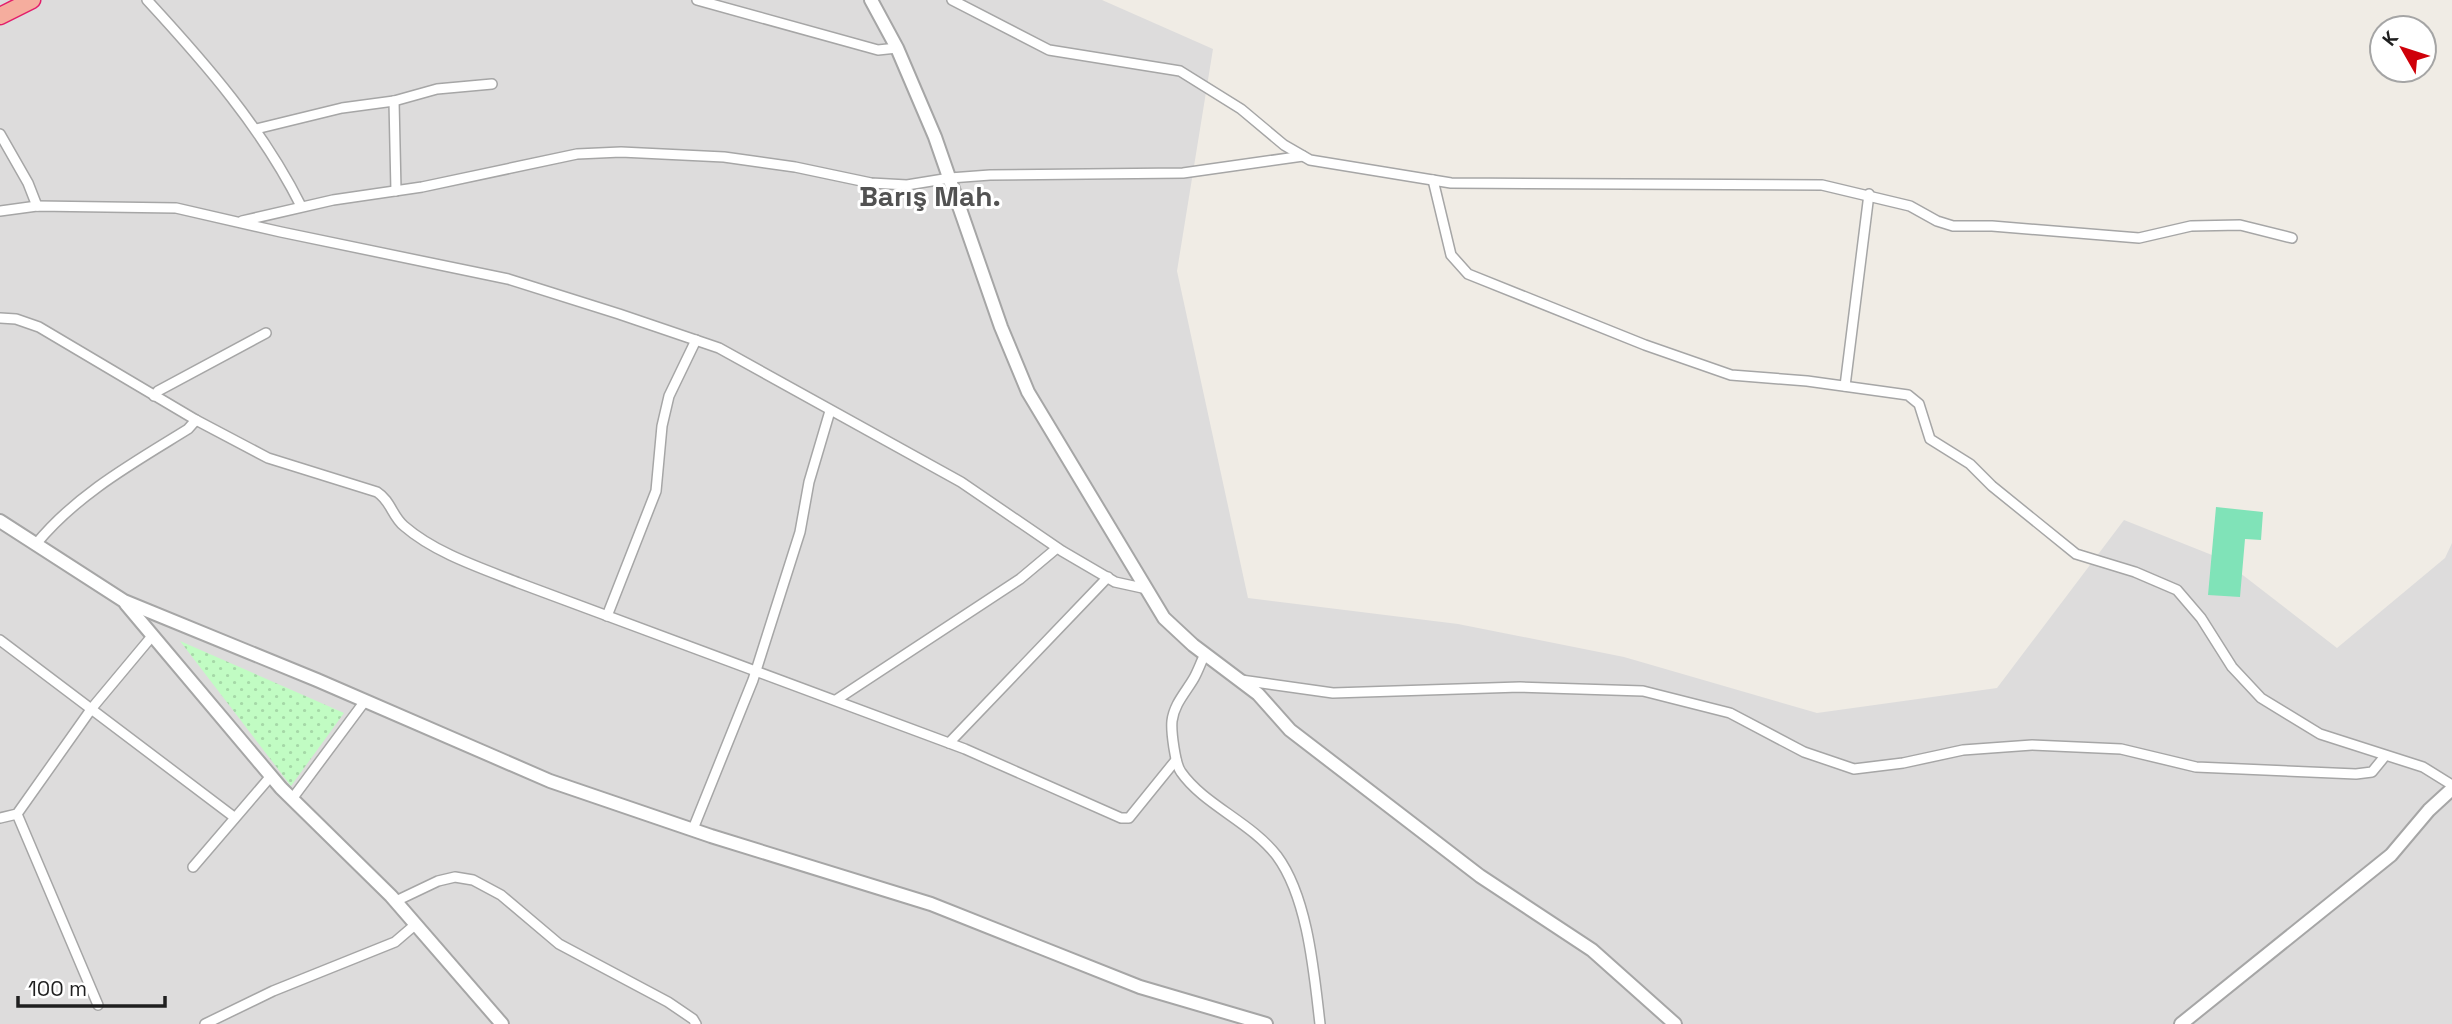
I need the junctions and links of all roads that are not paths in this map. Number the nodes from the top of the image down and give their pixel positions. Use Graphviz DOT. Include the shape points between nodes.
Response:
graph roads {
  1 [pos="32,0"];
  2 [pos="147,0"];
  3 [pos="697,0"];
  4 [pos="871,0"];
  5 [pos="952,0"];
  6 [pos="0,16"];
  7 [pos="897,48"];
  8 [pos="492,84"];
  9 [pos="394,101"];
  10 [pos="256,129"];
  11 [pos="0,134"];
  12 [pos="1303,156"];
  13 [pos="950,178"];
  14 [pos="1433,180"];
  15 [pos="396,191"];
  16 [pos="1869,194"];
  17 [pos="37,206"];
  18 [pos="301,206"];
  19 [pos="0,211"];
  20 [pos="238,222"];
  21 [pos="2292,238"];
  22 [pos="0,318"];
  23 [pos="266,333"];
  24 [pos="696,340"];
  25 [pos="1845,386"];
  26 [pos="154,396"];
  27 [pos="830,411"];
  28 [pos="196,421"];
  29 [pos="0,521"];
  30 [pos="36,544"];
  31 [pos="1057,548"];
  32 [pos="1108,577"];
  33 [pos="1147,589"];
  34 [pos="124,601"];
  35 [pos="607,615"];
  36 [pos="153,635"];
  37 [pos="0,640"];
  38 [pos="1205,654"];
  39 [pos="755,672"];
  40 [pos="1239,680"];
  41 [pos="365,701"];
  42 [pos="836,701"];
  43 [pos="92,708"];
  44 [pos="949,743"];
  45 [pos="2385,756"];
  46 [pos="1176,760"];
  47 [pos="271,776"];
  48 [pos="2452,787"];
  49 [pos="292,799"];
  50 [pos="17,814"];
  51 [pos="234,817"];
  52 [pos="0,818"];
  53 [pos="693,829"];
  54 [pos="193,867"];
  55 [pos="396,901"];
  56 [pos="416,924"];
  57 [pos="98,1005"];
  58 [pos="205,1024"];
  59 [pos="502,1024"];
  60 [pos="696,1024"];
  61 [pos="1266,1024"];
  62 [pos="1320,1024"];
  63 [pos="1675,1024"];
  64 [pos="2181,1024"];
  1 -- 6 [label="highway"];
  2 -- 10 [label="street"];
  3 -- 7 [label="street" via="878,50"];
  4 -- 7 [label="street"];
  5 -- 12 [label="street" via="1049,50 1180,71"];
  7 -- 13 [label="street"];
  8 -- 9 [label="street" via="437,89"];
  9 -- 10 [label="street"];
  9 -- 15 [label="street"];
  10 -- 18 [label="street"];
  11 -- 17 [label="street"];
  12 -- 13 [label="street" via="1183,173"];
  12 -- 14 [label="street"];
  13 -- 15 [label="street" via="907,185 871,183 724,157 578,153"];
  13 -- 33 [label="street" via="1028,392"];
  14 -- 16 [label="street" via="1822,184"];
  14 -- 25 [label="street" via="1451,255 1468,274 1731,376"];
  15 -- 18 [label="street"];
  16 -- 21 [label="street" via="1953,226 2139,239 2191,226 2240,225"];
  16 -- 25 [label="street"];
  17 -- 19 [label="street"];
  17 -- 20 [label="street" via="176,208"];
  18 -- 20 [label="street"];
  20 -- 24 [label="street" via="508,279"];
  22 -- 26 [label="street" via="39,327"];
  23 -- 26 [label="street"];
  24 -- 27 [label="street" via="719,348"];
  24 -- 35 [label="street" via="669,396 656,491"];
  25 -- 45 [label="street" via="1908,395 1919,404 1930,439 1970,464 2076,554 2177,590 2202,618 2232,667 2261,698 2320,734"];
  26 -- 28 [label="street"];
  27 -- 31 [label="street" via="961,482"];
  27 -- 39 [label="street" via="800,532"];
  28 -- 30 [label="street" via="94,489"];
  28 -- 35 [label="street" via="278,462 377,492 388,500 405,527 452,556"];
  29 -- 30 [label="street"];
  30 -- 34 [label="street"];
  31 -- 32 [label="street"];
  31 -- 42 [label="street" via="1020,579"];
  32 -- 33 [label="street"];
  32 -- 44 [label="street"];
  33 -- 38 [label="street" via="1164,618"];
  34 -- 36 [label="street"];
  34 -- 41 [label="street"];
  35 -- 39 [label="street"];
  36 -- 43 [label="street"];
  36 -- 47 [label="street"];
  37 -- 43 [label="street"];
  38 -- 40 [label="street"];
  38 -- 46 [label="street" via="1172,721"];
  39 -- 42 [label="street"];
  39 -- 53 [label="street"];
  40 -- 45 [label="street" via="1334,693 1520,687 1643,691 1730,713 1804,752 1854,769 1963,750 2032,745 2121,750 2196,767 2356,774 2372,772"];
  40 -- 63 [label="street" via="1290,730 1480,876 1592,950"];
  41 -- 49 [label="street"];
  41 -- 53 [label="street" via="551,781"];
  42 -- 44 [label="street"];
  43 -- 50 [label="street"];
  43 -- 51 [label="street"];
  44 -- 46 [label="street" via="1121,818 1129,818"];
  45 -- 48 [label="street" via="2423,767"];
  46 -- 62 [label="street" via="1180,772 1203,794 1262,838 1293,882"];
  47 -- 49 [label="street"];
  47 -- 51 [label="street"];
  48 -- 64 [label="street" via="2391,855"];
  49 -- 55 [label="street"];
  50 -- 52 [label="street"];
  50 -- 57 [label="street"];
  51 -- 54 [label="street"];
  53 -- 61 [label="street" via="931,904 1140,987"];
  55 -- 56 [label="street"];
  55 -- 60 [label="street" via="438,881 455,877 473,880 501,895 559,944 668,1003"];
  56 -- 58 [label="street" via="395,942"];
  56 -- 59 [label="street"];
}
